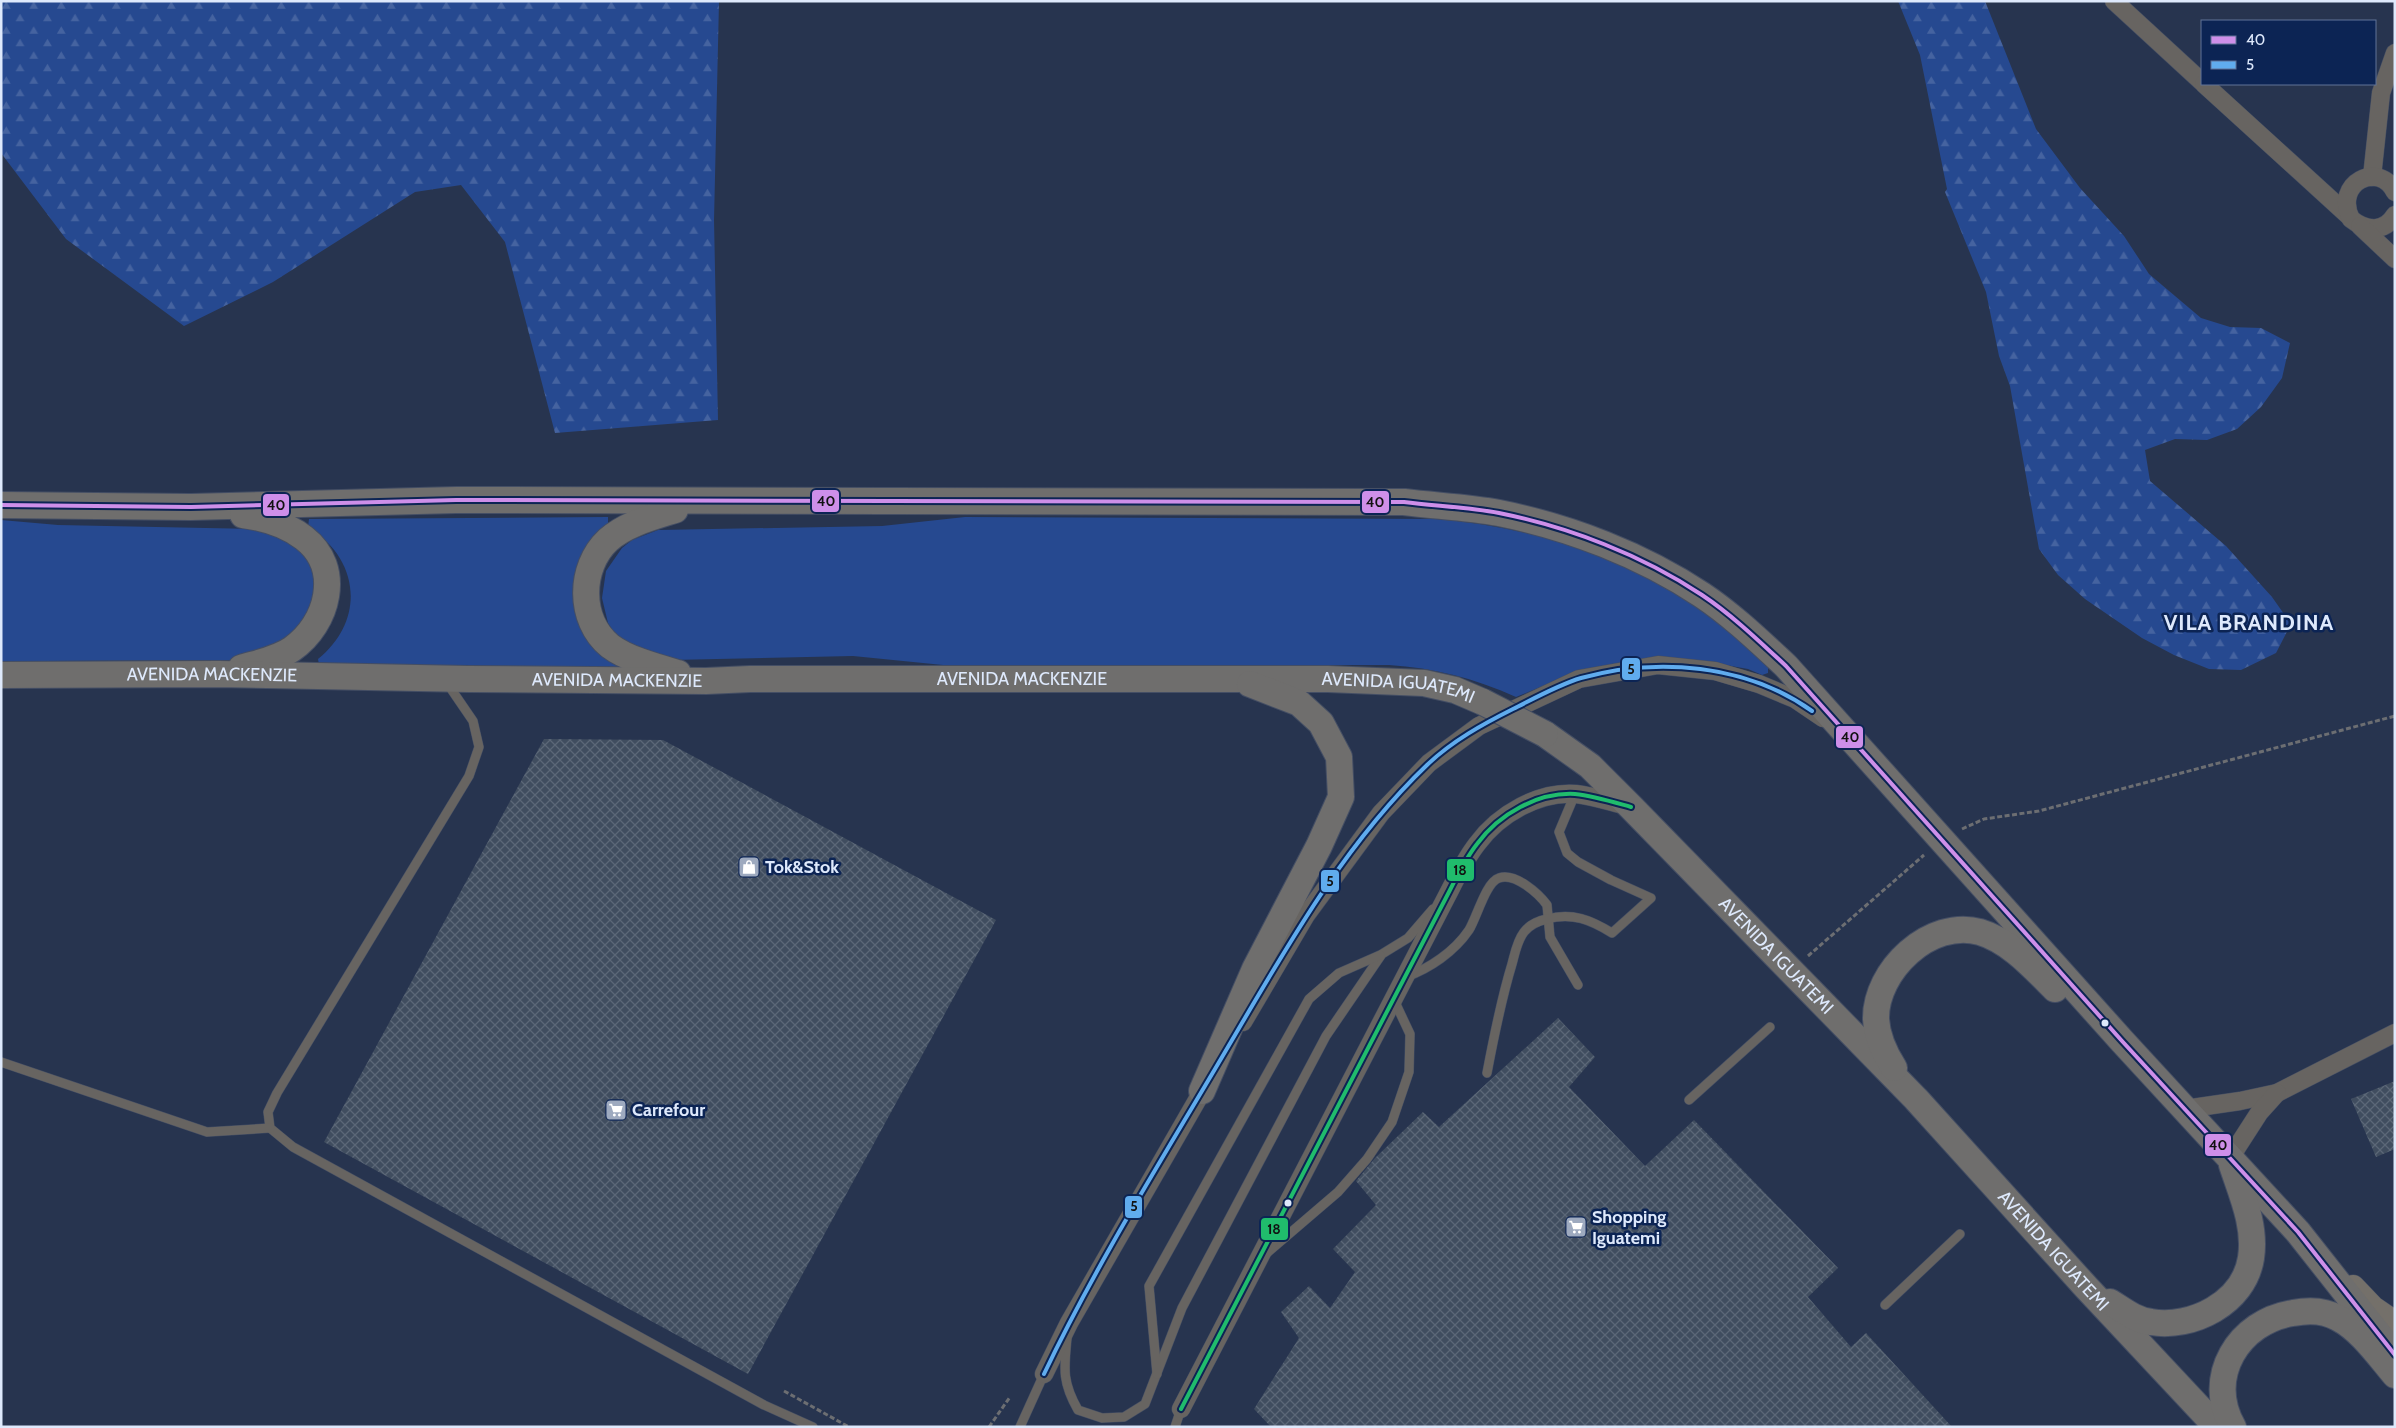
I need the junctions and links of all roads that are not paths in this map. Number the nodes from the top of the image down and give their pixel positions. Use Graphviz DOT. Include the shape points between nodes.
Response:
graph roads {
  1 [pos="2114,1"];
  2 [pos="2395,53"];
  3 [pos="2201,81"];
  4 [pos="2205,85"];
  5 [pos="2372,177"];
  6 [pos="2395,192"];
  7 [pos="2395,215"];
  8 [pos="2355,222"];
  9 [pos="2395,258"];
  10 [pos="699,502"];
  11 [pos="1,505"];
  12 [pos="191,507"];
  13 [pos="1,674"];
  14 [pos="218,674"];
  15 [pos="1233,678"];
  16 [pos="444,679"];
  17 [pos="706,681"];
  18 [pos="1865,754"];
  19 [pos="1575,794"];
  20 [pos="1631,807"];
  21 [pos="1450,890"];
  22 [pos="1549,918"];
  23 [pos="1382,954"];
  24 [pos="1406,977"];
  25 [pos="1578,985"];
  26 [pos="1394,1000"];
  27 [pos="1770,1027"];
  28 [pos="2395,1033"];
  29 [pos="2122,1041"];
  30 [pos="1,1062"];
  31 [pos="1487,1073"];
  32 [pos="1202,1091"];
  33 [pos="2277,1092"];
  34 [pos="1689,1100"];
  35 [pos="1916,1100"];
  36 [pos="2185,1109"];
  37 [pos="270,1128"];
  38 [pos="2230,1158"];
  39 [pos="2298,1232"];
  40 [pos="1960,1234"];
  41 [pos="1258,1260"];
  42 [pos="2086,1287"];
  43 [pos="1885,1305"];
  44 [pos="1068,1323"];
  45 [pos="2395,1323"];
  46 [pos="2395,1355"];
  47 [pos="1044,1374"];
  48 [pos="2395,1374"];
  49 [pos="1157,1377"];
  50 [pos="1181,1409"];
  51 [pos="813,1427"];
  52 [pos="1020,1427"];
  53 [pos="1175,1427"];
  54 [pos="2217,1427"];
  55 [pos="2233,1427"];
  1 -- 3 [label="street"];
  2 -- 5 [label="street" via="2381,93"];
  4 -- 8 [label="street"];
  5 -- 6 [label="street" via="2388,183"];
  5 -- 8 [label="street" via="2357,181 2347,194 2345,202"];
  7 -- 8 [label="street" via="2384,226 2375,229"];
  8 -- 9 [label="street"];
  10 -- 12 [label="main road" via="456,500"];
  10 -- 17 [label="main road" via="642,520 609,539 593,560 585,598 594,626 610,646 651,665"];
  10 -- 18 [label="main road" via="1404,502 1497,513 1552,526 1603,544 1702,595 1786,666"];
  11 -- 12 [label="main road"];
  12 -- 14 [label="main road" via="264,518 286,526 305,539 320,556 328,578 326,601 320,617 306,637 290,650 256,664"];
  13 -- 14 [label="main road, AVENIDA MACKENZIE"];
  14 -- 16 [label="main road, AVENIDA MACKENZIE"];
  15 -- 17 [label="main road, AVENIDA MACKENZIE"];
  15 -- 20 [label="main road, AVENIDA IGUATEMI, bridge" via="1424,683 1455,690 1545,734 1590,766"];
  15 -- 32 [label="main road" via="1299,703 1321,723 1339,757 1340,797 1319,846 1255,969"];
  16 -- 17 [label="main road, AVENIDA MACKENZIE"];
  16 -- 37 [label="lane" via="473,721 479,747 468,776 277,1093 268,1112"];
  18 -- 29 [label="main road"];
  18 -- 32 [label="street" via="1826,721 1786,695 1715,671 1658,665 1579,679 1479,726 1429,763 1381,813 1306,916"];
  19 -- 20 [label="street"];
  19 -- 21 [label="street" via="1546,796 1524,805 1499,822 1478,842"];
  19 -- 22 [label="lane" via="1559,832 1568,853 1593,871 1651,898 1612,933 1586,919 1560,915"];
  20 -- 35 [label="main road, AVENIDA IGUATEMI"];
  21 -- 23 [label="lane" via="1408,938"];
  21 -- 24 [label="street"];
  22 -- 24 [label="lane" via="1543,899 1517,880 1498,878 1462,938 1426,970"];
  22 -- 25 [label="lane" via="1550,937"];
  22 -- 31 [label="lane" via="1531,925 1519,939 1503,992"];
  23 -- 49 [label="lane" via="1326,1036 1307,1071 1182,1308"];
  23 -- 49 [label="lane" via="1339,973 1309,999 1148,1286"];
  24 -- 26 [label="street"];
  26 -- 41 [label="street"];
  26 -- 41 [label="lane" via="1410,1034 1409,1072 1392,1122 1368,1159 1338,1192"];
  27 -- 34 [label="lane"];
  28 -- 33 [label="street"];
  29 -- 35 [label="main road" via="2088,1023 2036,970 1997,939 1978,932 1937,936 1912,948 1896,966 1881,989 1876,1019 1884,1052"];
  29 -- 36 [label="main road"];
  30 -- 37 [label="lane" via="207,1132"];
  32 -- 44 [label="street"];
  33 -- 36 [label="street"];
  33 -- 38 [label="street"];
  35 -- 42 [label="main road, AVENIDA IGUATEMI"];
  36 -- 38 [label="main road"];
  37 -- 51 [label="lane" via="293,1147 764,1405"];
  38 -- 39 [label="main road"];
  38 -- 42 [label="main road" via="2252,1228 2251,1259 2242,1283 2220,1306 2188,1321 2149,1322 2131,1316"];
  39 -- 45 [label="main road" via="2373,1308"];
  39 -- 46 [label="main road"];
  40 -- 43 [label="lane"];
  41 -- 50 [label="street"];
  42 -- 54 [label="main road, AVENIDA IGUATEMI"];
  44 -- 47 [label="street"];
  44 -- 49 [label="lane" via="1064,1369 1067,1391 1078,1410 1102,1418 1124,1418 1145,1404"];
  47 -- 52 [label="lane"];
  48 -- 55 [label="main road" via="2351,1326 2337,1317 2311,1310 2280,1315 2245,1335 2225,1368 2222,1400"];
  50 -- 53 [label="lane"];
}
